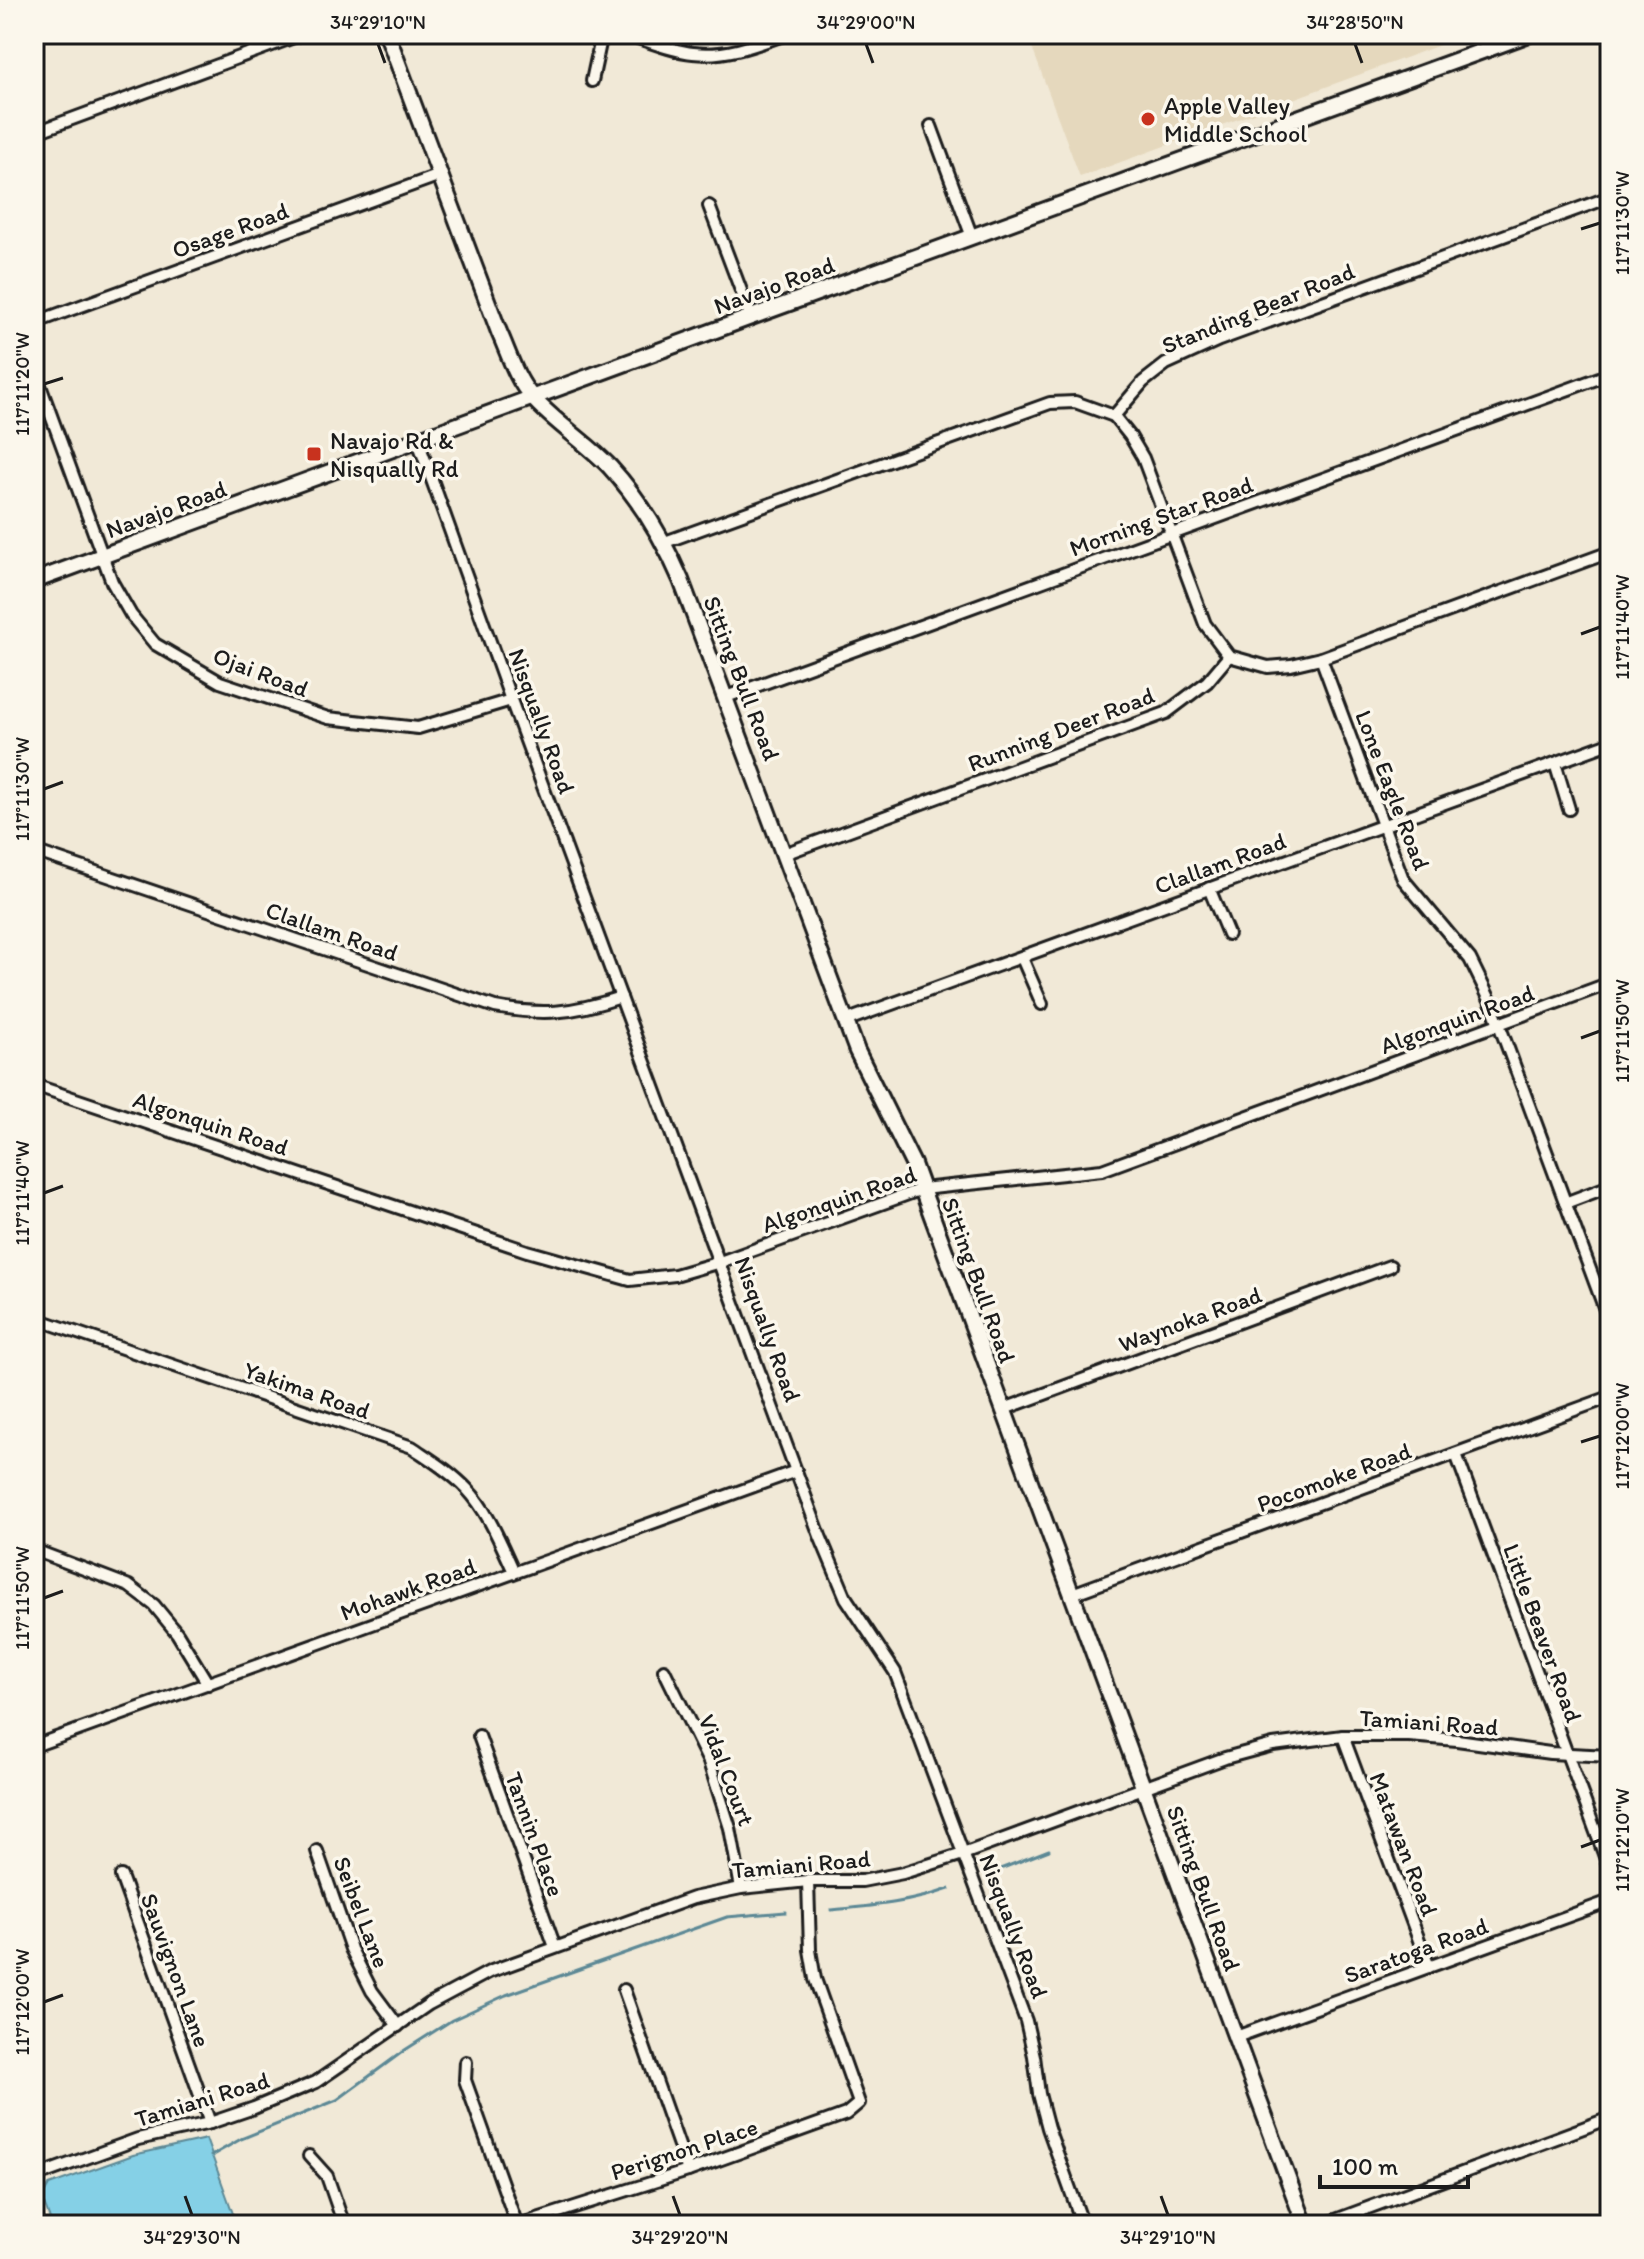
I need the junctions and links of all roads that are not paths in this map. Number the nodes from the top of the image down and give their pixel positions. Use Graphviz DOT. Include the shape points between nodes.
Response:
graph roads {
  1 [pos="302,34"];
  2 [pos="387,34"];
  3 [pos="602,34"];
  4 [pos="626,34"];
  5 [pos="786,34"];
  6 [pos="1529,34"];
  7 [pos="592,81"];
  8 [pos="931,126"];
  9 [pos="34,133"];
  10 [pos="440,175"];
  11 [pos="1610,197"];
  12 [pos="709,206"];
  13 [pos="972,237"];
  14 [pos="751,317"];
  15 [pos="34,323"];
  16 [pos="34,369"];
  17 [pos="1610,374"];
  18 [pos="533,397"];
  19 [pos="1114,416"];
  20 [pos="418,441"];
  21 [pos="1170,533"];
  22 [pos="665,542"];
  23 [pos="1610,552"];
  24 [pos="102,555"];
  25 [pos="34,581"];
  26 [pos="1229,656"];
  27 [pos="1321,658"];
  28 [pos="726,697"];
  29 [pos="511,700"];
  30 [pos="1610,743"];
  31 [pos="1555,763"];
  32 [pos="1569,809"];
  33 [pos="1381,824"];
  34 [pos="34,851"];
  35 [pos="784,854"];
  36 [pos="1209,888"];
  37 [pos="1228,934"];
  38 [pos="1022,958"];
  39 [pos="1610,983"];
  40 [pos="621,997"];
  41 [pos="1042,1004"];
  42 [pos="845,1021"];
  43 [pos="1499,1025"];
  44 [pos="34,1085"];
  45 [pos="1610,1186"];
  46 [pos="922,1189"];
  47 [pos="1565,1203"];
  48 [pos="720,1262"];
  49 [pos="1390,1266"];
  50 [pos="34,1318"];
  51 [pos="1610,1323"];
  52 [pos="1610,1397"];
  53 [pos="1004,1409"];
  54 [pos="1456,1454"];
  55 [pos="796,1471"];
  56 [pos="34,1550"];
  57 [pos="514,1572"];
  58 [pos="1072,1594"];
  59 [pos="664,1670"];
  60 [pos="208,1684"];
  61 [pos="479,1736"];
  62 [pos="1343,1736"];
  63 [pos="34,1746"];
  64 [pos="1566,1754"];
  65 [pos="1610,1756"];
  66 [pos="1143,1787"];
  67 [pos="317,1851"];
  68 [pos="963,1854"];
  69 [pos="1610,1870"];
  70 [pos="121,1876"];
  71 [pos="808,1881"];
  72 [pos="741,1888"];
  73 [pos="1610,1901"];
  74 [pos="555,1947"];
  75 [pos="1429,1967"];
  76 [pos="624,1990"];
  77 [pos="398,2026"];
  78 [pos="1236,2037"];
  79 [pos="466,2062"];
  80 [pos="1610,2118"];
  81 [pos="210,2123"];
  82 [pos="309,2156"];
  83 [pos="688,2171"];
  84 [pos="34,2177"];
  85 [pos="34,2215"];
  86 [pos="38,2225"];
  87 [pos="344,2225"];
  88 [pos="517,2225"];
  89 [pos="1083,2225"];
  90 [pos="1305,2225"];
  91 [pos="1322,2225"];
  1 -- 9 [label="street"];
  2 -- 10 [label="street"];
  3 -- 7 [label="street"];
  4 -- 5 [label="street" via="693,53 723,53"];
  6 -- 13 [label="street, Navajo Road"];
  8 -- 13 [label="street"];
  10 -- 15 [label="street, Osage Road"];
  10 -- 18 [label="street" via="499,332"];
  11 -- 19 [label="street, Standing Bear Road" via="1219,340 1166,364"];
  12 -- 14 [label="street"];
  13 -- 14 [label="street, Navajo Road"];
  14 -- 18 [label="street, Navajo Road"];
  16 -- 24 [label="street, Ojai Road"];
  17 -- 21 [label="street, Morning Star Road"];
  18 -- 20 [label="street, Navajo Road"];
  18 -- 22 [label="street, Sitting Bull Road" via="620,479"];
  19 -- 21 [label="street" via="1143,458"];
  19 -- 22 [label="street" via="1075,402 1050,403"];
  20 -- 24 [label="street, Navajo Road"];
  20 -- 29 [label="street, Nisqually Road"];
  21 -- 26 [label="street" via="1205,624"];
  21 -- 28 [label="street, Morning Star Road"];
  22 -- 28 [label="street, Sitting Bull Road"];
  23 -- 27 [label="street"];
  24 -- 25 [label="street, Navajo Road"];
  24 -- 29 [label="street, Ojai Road" via="131,615 155,644 220,682 328,718 418,728"];
  26 -- 27 [label="street" via="1268,667"];
  26 -- 35 [label="street, Running Deer Road" via="1207,682 1166,713"];
  27 -- 33 [label="street, Lone Eagle Road"];
  28 -- 35 [label="street, Sitting Bull Road"];
  29 -- 40 [label="street, Nisqually Road"];
  30 -- 31 [label="street, Clallam Road"];
  31 -- 32 [label="street"];
  31 -- 33 [label="street, Clallam Road"];
  33 -- 36 [label="street, Clallam Road"];
  33 -- 43 [label="street, Lone Eagle Road" via="1403,879 1470,959"];
  34 -- 40 [label="street, Clallam Road" via="495,1007 562,1012"];
  35 -- 42 [label="street, Sitting Bull Road"];
  36 -- 37 [label="street"];
  36 -- 38 [label="street, Clallam Road"];
  38 -- 41 [label="street"];
  38 -- 42 [label="street, Clallam Road"];
  39 -- 43 [label="street, Algonquin Road"];
  40 -- 48 [label="street, Nisqually Road"];
  42 -- 46 [label="street, Sitting Bull Road"];
  43 -- 46 [label="street, Algonquin Road" via="1102,1170"];
  43 -- 47 [label="street, Lone Eagle Road"];
  44 -- 48 [label="street, Algonquin Road" via="527,1251 630,1280"];
  45 -- 47 [label="street"];
  46 -- 48 [label="street, Algonquin Road"];
  46 -- 53 [label="street, Sitting Bull Road"];
  47 -- 51 [label="street, Lone Eagle Road"];
  48 -- 55 [label="street, Nisqually Road"];
  49 -- 53 [label="street, Waynoka Road"];
  50 -- 57 [label="street, Yakima Road" via="412,1447 469,1491"];
  52 -- 54 [label="street, Pocomoke Road"];
  53 -- 58 [label="street, Sitting Bull Road"];
  54 -- 58 [label="street, Pocomoke Road"];
  54 -- 64 [label="street, Little Beaver Road"];
  55 -- 57 [label="street, Mohawk Road"];
  55 -- 68 [label="street, Nisqually Road" via="846,1598 895,1672"];
  56 -- 60 [label="street" via="129,1586 154,1605"];
  57 -- 60 [label="street, Mohawk Road"];
  58 -- 66 [label="street, Sitting Bull Road"];
  59 -- 72 [label="street, Vidal Court" via="709,1762 730,1828"];
  60 -- 63 [label="street, Mohawk Road"];
  61 -- 74 [label="street, Tannin Place"];
  62 -- 64 [label="street, Tamiani Road" via="1409,1736"];
  62 -- 66 [label="street, Tamiani Road" via="1273,1745"];
  62 -- 75 [label="street, Matawan Road"];
  64 -- 65 [label="street, Tamiani Road"];
  64 -- 69 [label="street, Little Beaver Road"];
  66 -- 68 [label="street, Tamiani Road"];
  66 -- 78 [label="street, Sitting Bull Road"];
  67 -- 77 [label="street, Seibel Lane" via="351,1949"];
  68 -- 71 [label="street, Tamiani Road" via="862,1881"];
  68 -- 89 [label="street, Nisqually Road" via="1026,2021 1048,2128"];
  70 -- 81 [label="street, Sauvignon Lane"];
  71 -- 72 [label="street, Tamiani Road"];
  71 -- 83 [label="street, Perignon Place" via="815,1979 859,2103 846,2114"];
  72 -- 74 [label="street, Tamiani Road" via="693,1898"];
  73 -- 75 [label="street, Saratoga Road"];
  74 -- 77 [label="street, Tamiani Road" via="489,1972"];
  75 -- 78 [label="street, Saratoga Road"];
  76 -- 83 [label="street"];
  77 -- 81 [label="street, Tamiani Road" via="316,2082"];
  78 -- 90 [label="street, Sitting Bull Road"];
  79 -- 88 [label="street" via="465,2080"];
  80 -- 91 [label="street"];
  81 -- 84 [label="street, Tamiani Road" via="138,2139"];
  82 -- 87 [label="street" via="327,2176"];
  83 -- 88 [label="street, Perignon Place"];
  85 -- 86 [label="street"];
}
